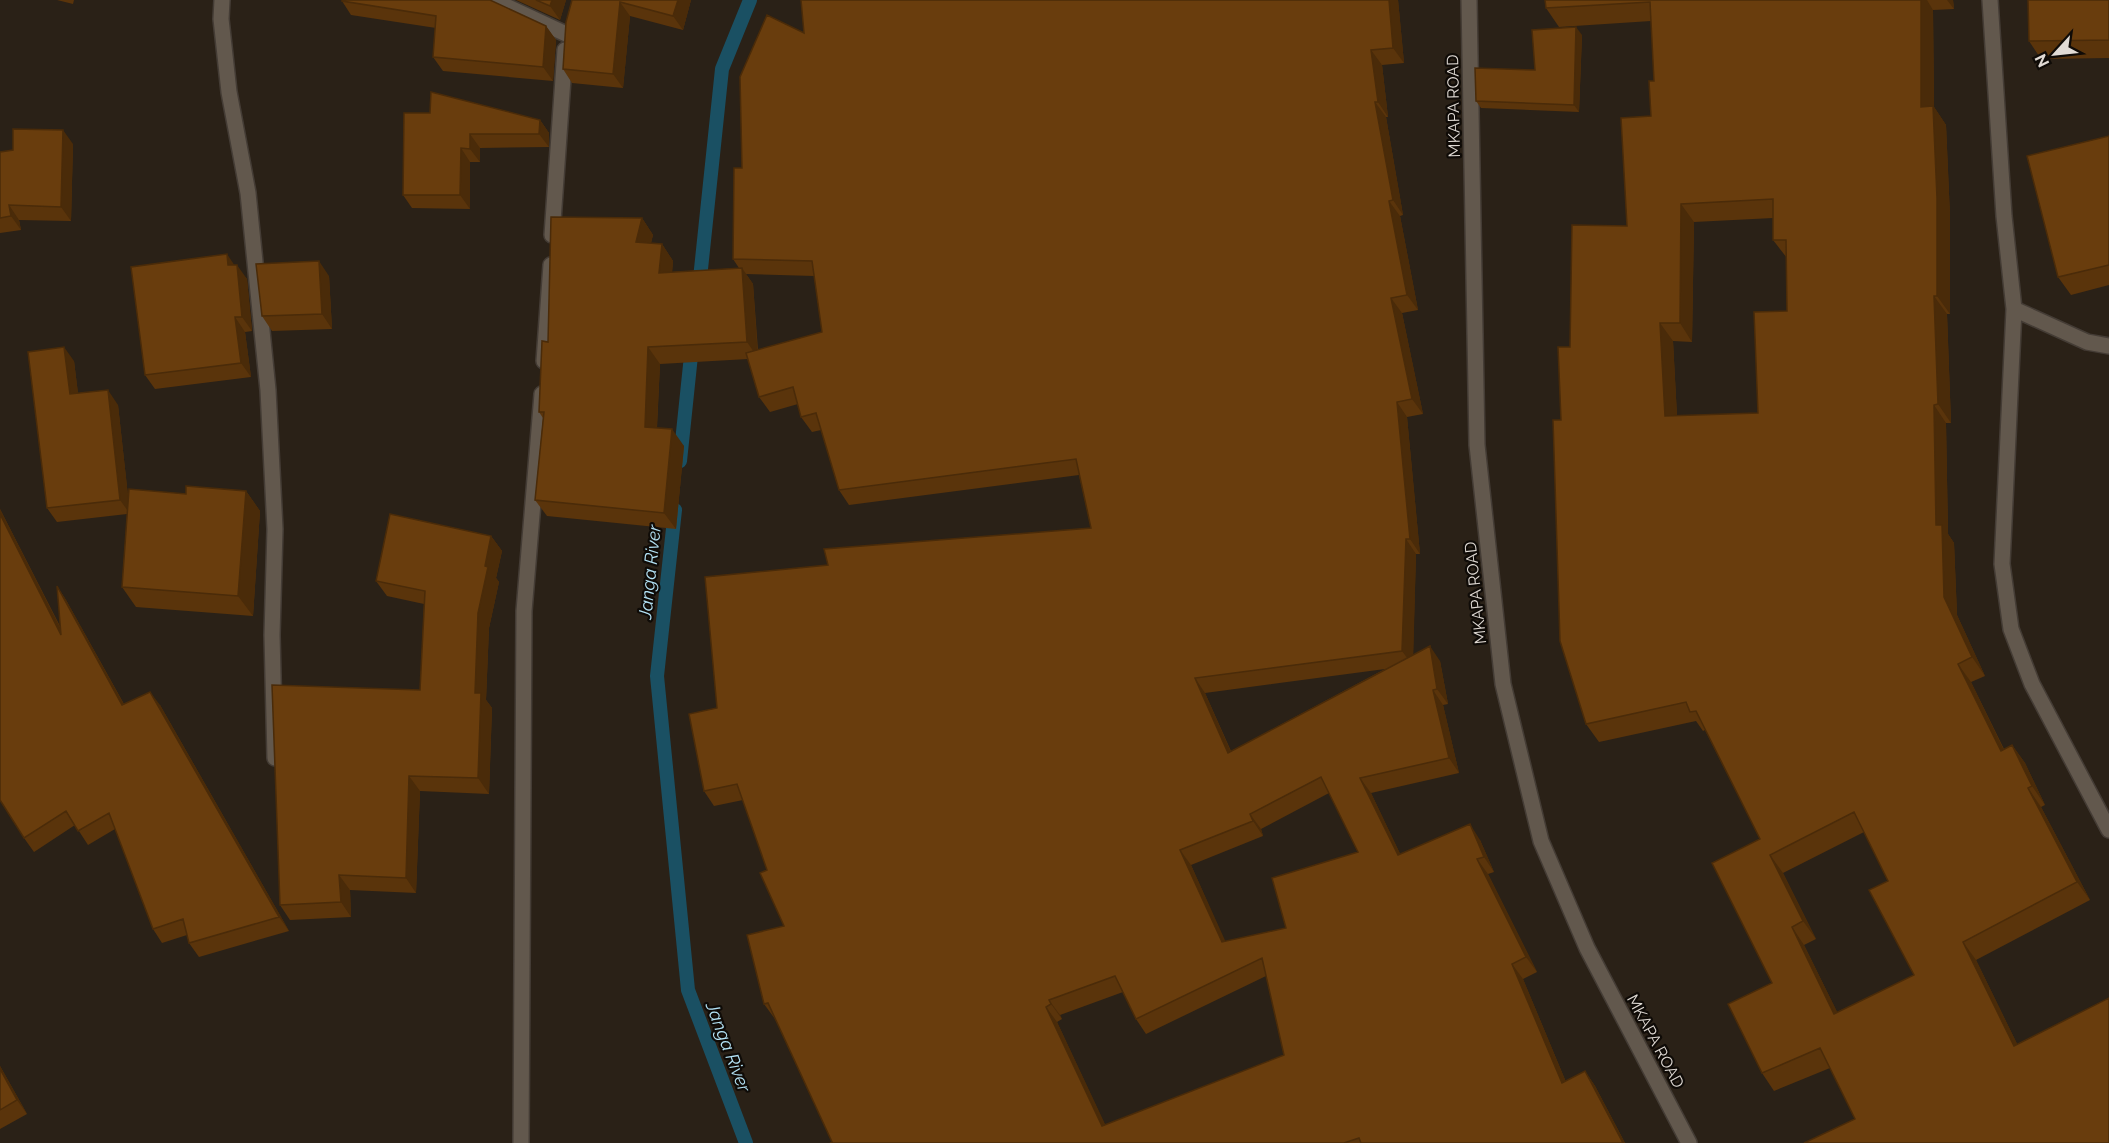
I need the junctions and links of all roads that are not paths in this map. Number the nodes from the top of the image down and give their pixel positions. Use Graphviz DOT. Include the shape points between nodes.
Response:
graph roads {
  1 [pos="222,0"];
  2 [pos="493,0"];
  3 [pos="1469,0"];
  4 [pos="1990,0"];
  5 [pos="2014,309"];
  6 [pos="2109,346"];
  7 [pos="276,770"];
  8 [pos="2109,831"];
  9 [pos="521,1143"];
  10 [pos="1689,1143"];
  1 -- 7 [label="street" via="229,92 248,193 268,390 274,529 272,703"];
  2 -- 9 [label="street" via="567,29 524,611"];
  3 -- 10 [label="street, MKAPA ROAD" via="1476,445 1503,684 1541,841 1587,948"];
  4 -- 5 [label="street"];
  5 -- 6 [label="street" via="2087,342"];
  5 -- 8 [label="street" via="2002,564 2011,629 2032,684"];
}
